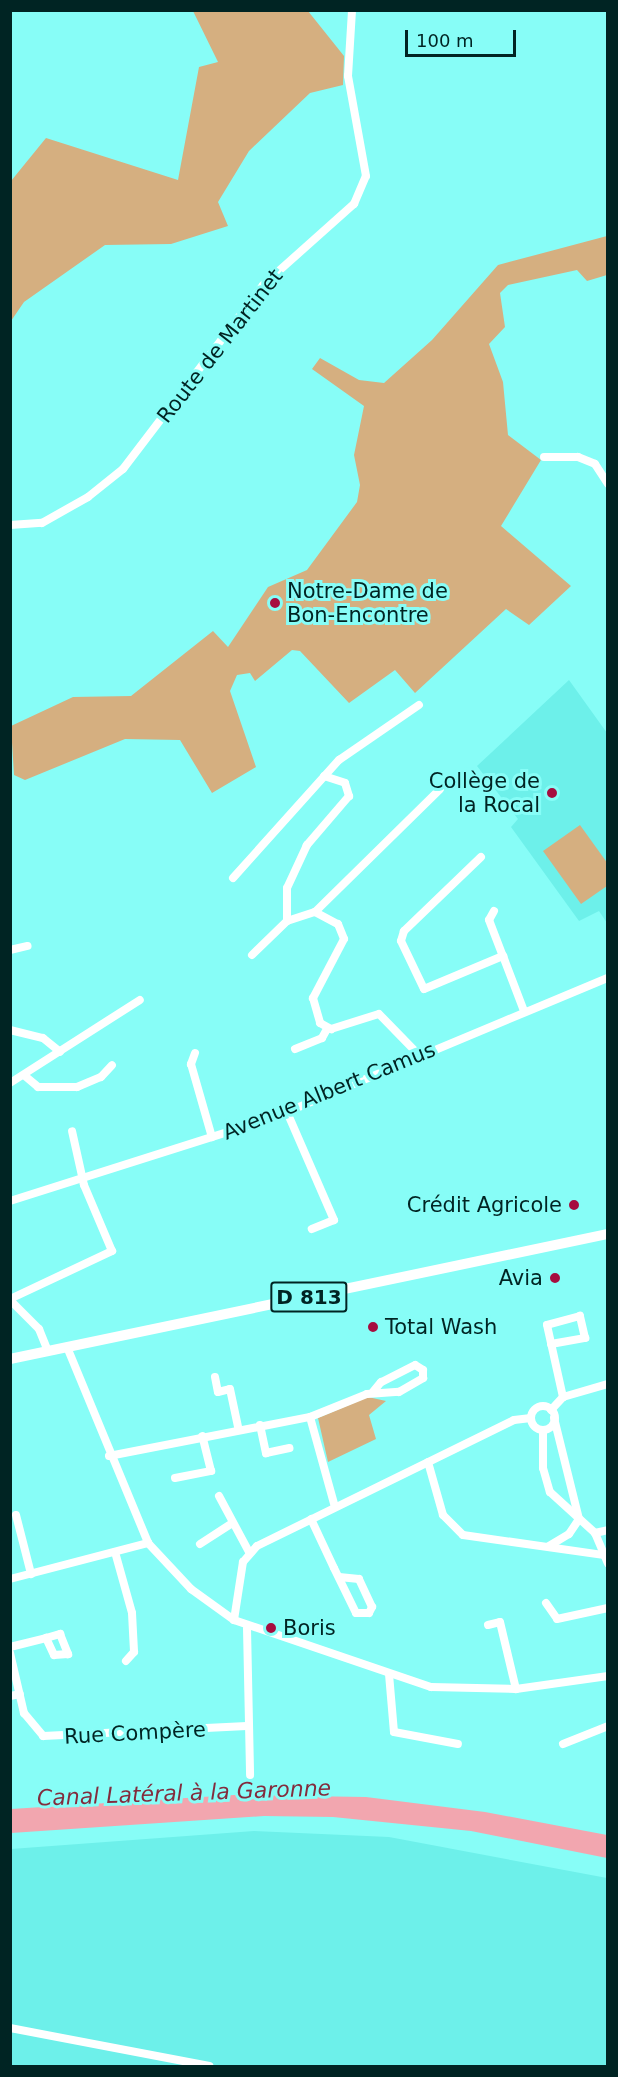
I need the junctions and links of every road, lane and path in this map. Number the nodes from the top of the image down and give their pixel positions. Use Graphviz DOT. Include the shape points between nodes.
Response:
graph roads {
  1 [pos="352,10"];
  2 [pos="544,457"];
  3 [pos="608,484"];
  4 [pos="10,525"];
  5 [pos="419,705"];
  6 [pos="324,776"];
  7 [pos="440,789"];
  8 [pos="481,857"];
  9 [pos="233,878"];
  10 [pos="494,911"];
  11 [pos="315,912"];
  12 [pos="288,921"];
  13 [pos="28,946"];
  14 [pos="10,951"];
  15 [pos="252,955"];
  16 [pos="503,956"];
  17 [pos="608,978"];
  18 [pos="140,1000"];
  19 [pos="524,1011"];
  20 [pos="327,1029"];
  21 [pos="10,1030"];
  22 [pos="295,1050"];
  23 [pos="60,1052"];
  24 [pos="195,1053"];
  25 [pos="420,1056"];
  26 [pos="112,1065"];
  27 [pos="25,1076"];
  28 [pos="10,1083"];
  29 [pos="287,1112"];
  30 [pos="72,1131"];
  31 [pos="212,1137"];
  32 [pos="83,1178"];
  33 [pos="10,1201"];
  34 [pos="312,1229"];
  35 [pos="608,1234"];
  36 [pos="10,1300"];
  37 [pos="551,1344"];
  38 [pos="67,1347"];
  39 [pos="48,1351"];
  40 [pos="10,1359"];
  41 [pos="215,1377"];
  42 [pos="608,1384"];
  43 [pos="372,1393"];
  44 [pos="563,1397"];
  45 [pos="553,1414"];
  46 [pos="310,1416"];
  47 [pos="531,1418"];
  48 [pos="260,1425"];
  49 [pos="238,1428"];
  50 [pos="543,1430"];
  51 [pos="202,1436"];
  52 [pos="289,1448"];
  53 [pos="109,1456"];
  54 [pos="428,1462"];
  55 [pos="175,1478"];
  56 [pos="219,1496"];
  57 [pos="335,1508"];
  58 [pos="16,1515"];
  59 [pos="311,1519"];
  60 [pos="579,1519"];
  61 [pos="231,1523"];
  62 [pos="608,1530"];
  63 [pos="595,1533"];
  64 [pos="148,1543"];
  65 [pos="200,1544"];
  66 [pos="549,1546"];
  67 [pos="115,1552"];
  68 [pos="249,1552"];
  69 [pos="605,1559"];
  70 [pos="31,1574"];
  71 [pos="339,1577"];
  72 [pos="10,1579"];
  73 [pos="546,1602"];
  74 [pos="608,1608"];
  75 [pos="234,1620"];
  76 [pos="488,1625"];
  77 [pos="248,1628"];
  78 [pos="46,1638"];
  79 [pos="10,1647"];
  80 [pos="10,1653"];
  81 [pos="126,1661"];
  82 [pos="389,1674"];
  83 [pos="608,1676"];
  84 [pos="516,1689"];
  85 [pos="15,1695"];
  86 [pos="247,1726"];
  87 [pos="608,1726"];
  88 [pos="458,1744"];
  89 [pos="563,1744"];
  90 [pos="250,1775"];
  91 [pos="10,2028"];
  92 [pos="209,2067"];
  1 -- 4 [label="street, Route de Martinet" via="348,76 366,176 354,204 263,285 123,469 88,497 42,523"];
  2 -- 3 [label="street" via="578,456 595,464"];
  5 -- 6 [label="street"];
  6 -- 9 [label="street"];
  6 -- 12 [label="street" via="345,783 349,796 307,844 287,888"];
  7 -- 11 [label="street"];
  8 -- 16 [label="street" via="404,931 401,941 424,989"];
  10 -- 16 [label="street" via="489,920"];
  11 -- 12 [label="street"];
  11 -- 20 [label="street" via="338,924 344,939 313,998 315,1016"];
  12 -- 15 [label="street"];
  13 -- 14 [label="street"];
  16 -- 19 [label="street"];
  17 -- 19 [label="street, Avenue Albert Camus"];
  18 -- 23 [label="street"];
  19 -- 25 [label="street, Avenue Albert Camus"];
  20 -- 22 [label="street" via="322,1038"];
  20 -- 25 [label="street" via="379,1014"];
  21 -- 23 [label="street" via="43,1038"];
  23 -- 27 [label="street"];
  24 -- 31 [label="street" via="191,1064"];
  25 -- 29 [label="street, Avenue Albert Camus"];
  26 -- 27 [label="street" via="82,1085 56,1089 38,1087"];
  27 -- 28 [label="street"];
  29 -- 31 [label="street, Avenue Albert Camus"];
  29 -- 34 [label="street" via="334,1220"];
  30 -- 32 [label="street"];
  31 -- 32 [label="street, Avenue Albert Camus"];
  32 -- 33 [label="street, Avenue Albert Camus"];
  32 -- 36 [label="street" via="111,1253"];
  35 -- 38 [label="main road, D 813"];
  36 -- 39 [label="street" via="39,1329"];
  37 -- 37 [label="street" via="548,1323 580,1316 585,1338"];
  37 -- 44 [label="street"];
  38 -- 39 [label="main road, D 813"];
  38 -- 53 [label="street"];
  39 -- 40 [label="main road, D 813"];
  41 -- 49 [label="street" via="218,1392 230,1389"];
  42 -- 44 [label="street"];
  43 -- 43 [label="street" via="399,1392 423,1378 423,1370 415,1365 381,1382"];
  43 -- 46 [label="street"];
  44 -- 45 [label="street"];
  45 -- 47 [label="street" via="540,1407"];
  45 -- 50 [label="street"];
  45 -- 60 [label="street"];
  46 -- 48 [label="street"];
  46 -- 57 [label="street"];
  47 -- 50 [label="street"];
  47 -- 54 [label="street" via="514,1420"];
  48 -- 49 [label="street"];
  48 -- 52 [label="street" via="266,1453"];
  49 -- 51 [label="street"];
  50 -- 60 [label="street" via="543,1468 550,1492"];
  51 -- 53 [label="street"];
  51 -- 55 [label="street" via="211,1471"];
  53 -- 64 [label="street"];
  54 -- 57 [label="street"];
  54 -- 66 [label="street" via="440,1510 455,1529 471,1538"];
  56 -- 61 [label="street"];
  57 -- 59 [label="street"];
  58 -- 70 [label="street"];
  59 -- 68 [label="street"];
  59 -- 71 [label="street"];
  60 -- 63 [label="street"];
  60 -- 66 [label="street" via="569,1534"];
  61 -- 65 [label="street"];
  61 -- 68 [label="street"];
  62 -- 63 [label="street"];
  63 -- 69 [label="street"];
  64 -- 67 [label="street"];
  64 -- 75 [label="street" via="191,1588"];
  66 -- 69 [label="street"];
  67 -- 70 [label="street"];
  67 -- 81 [label="street" via="132,1613 134,1652"];
  68 -- 75 [label="street"];
  70 -- 72 [label="street"];
  71 -- 71 [label="street" via="356,1613 369,1613 372,1607 359,1579"];
  73 -- 74 [label="street" via="551,1617 557,1619"];
  75 -- 77 [label="street"];
  76 -- 84 [label="street" via="500,1622"];
  77 -- 82 [label="street" via="333,1650"];
  77 -- 86 [label="street"];
  78 -- 79 [label="street"];
  80 -- 85 [label="street, Rue Compère"];
  82 -- 84 [label="street" via="431,1687"];
  82 -- 88 [label="street" via="394,1732"];
  83 -- 84 [label="street"];
  85 -- 86 [label="street, Rue Compère" via="32,1728 60,1739"];
  86 -- 90 [label="street"];
  87 -- 89 [label="street"];
  91 -- 92 [label="street"];
}
